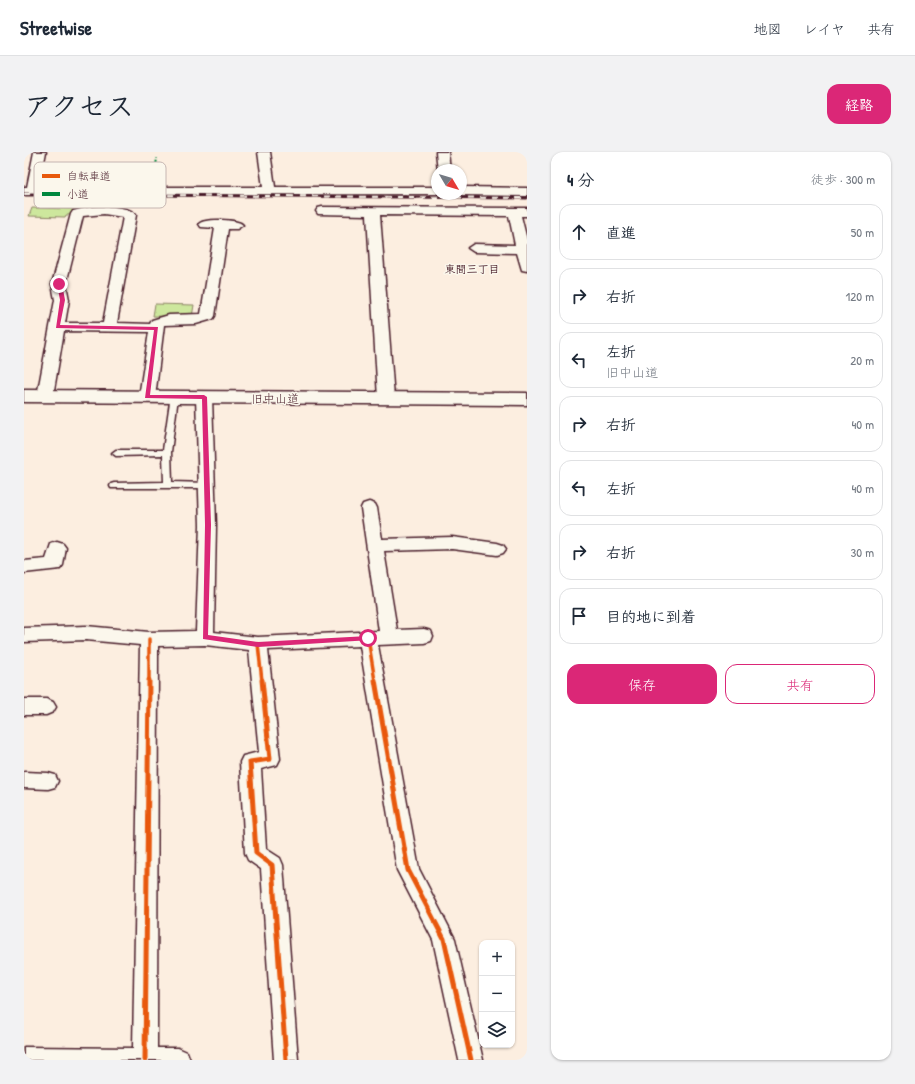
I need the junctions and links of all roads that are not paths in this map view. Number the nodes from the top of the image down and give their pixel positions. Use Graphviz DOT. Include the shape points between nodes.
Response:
graph roads {
  1 [pos="40,152"];
  2 [pos="264,152"];
  3 [pos="442,152"];
  4 [pos="37,162"];
  5 [pos="443,164"];
  6 [pos="34,172"];
  7 [pos="28,191"];
  8 [pos="166,191"];
  9 [pos="270,191"];
  10 [pos="431,191"];
  11 [pos="467,191"];
  12 [pos="527,192"];
  13 [pos="322,211"];
  14 [pos="373,211"];
  15 [pos="514,212"];
  16 [pos="527,212"];
  17 [pos="205,224"];
  18 [pos="222,225"];
  19 [pos="237,225"];
  20 [pos="474,248"];
  21 [pos="522,249"];
  22 [pos="527,267"];
  23 [pos="57,327"];
  24 [pos="108,327"];
  25 [pos="157,328"];
  26 [pos="24,396"];
  27 [pos="45,396"];
  28 [pos="147,397"];
  29 [pos="174,397"];
  30 [pos="204,397"];
  31 [pos="386,398"];
  32 [pos="527,399"];
  33 [pos="167,452"];
  34 [pos="116,453"];
  35 [pos="168,485"];
  36 [pos="114,486"];
  37 [pos="207,486"];
  38 [pos="369,508"];
  39 [pos="375,545"];
  40 [pos="57,548"];
  41 [pos="497,549"];
  42 [pos="24,567"];
  43 [pos="24,635"];
  44 [pos="424,636"];
  45 [pos="205,638"];
  46 [pos="378,638"];
  47 [pos="149,639"];
  48 [pos="258,644"];
  49 [pos="24,707"];
  50 [pos="46,708"];
  51 [pos="24,780"];
  52 [pos="48,781"];
  53 [pos="24,1059"];
  54 [pos="145,1060"];
  55 [pos="178,1060"];
  56 [pos="286,1060"];
  57 [pos="471,1060"];
  1 -- 4 [label="street"];
  2 -- 9 [label="street"];
  3 -- 5 [label="street"];
  6 -- 7 [label="street"];
  8 -- 9 [label="street"];
  9 -- 10 [label="street"];
  11 -- 12 [label="street"];
  13 -- 14 [label="street"];
  14 -- 15 [label="street"];
  14 -- 31 [label="street"];
  15 -- 16 [label="street"];
  15 -- 21 [label="street"];
  17 -- 18 [label="street"];
  18 -- 19 [label="street"];
  18 -- 25 [label="street" via="208,316 200,320 164,319 157,323"];
  20 -- 21 [label="street"];
  21 -- 22 [label="street"];
  23 -- 24 [label="street"];
  23 -- 24 [label="street" via="62,300 59,284 77,214 84,211 124,211 130,215"];
  23 -- 27 [label="street"];
  24 -- 25 [label="street"];
  25 -- 28 [label="street"];
  26 -- 27 [label="main road, 旧中山道"];
  27 -- 28 [label="main road, 旧中山道"];
  28 -- 29 [label="main road, 旧中山道"];
  29 -- 30 [label="main road, 旧中山道"];
  29 -- 33 [label="lane"];
  30 -- 31 [label="main road, 旧中山道"];
  30 -- 37 [label="street"];
  31 -- 32 [label="main road, 旧中山道"];
  33 -- 34 [label="lane"];
  33 -- 35 [label="lane"];
  35 -- 36 [label="lane"];
  35 -- 37 [label="lane"];
  37 -- 45 [label="street"];
  38 -- 39 [label="street"];
  39 -- 41 [label="street" via="452,543"];
  39 -- 46 [label="street"];
  40 -- 42 [label="street" via="54,565"];
  43 -- 47 [label="street" via="86,633"];
  44 -- 46 [label="street"];
  45 -- 47 [label="street"];
  45 -- 48 [label="street"];
  46 -- 48 [label="street"];
  46 -- 57 [label="street" via="408,870 444,939"];
  47 -- 54 [label="street"];
  48 -- 56 [label="street" via="270,759 250,762 256,853 272,865"];
  49 -- 50 [label="street"];
  51 -- 52 [label="street"];
  53 -- 54 [label="street"];
  54 -- 55 [label="street"];
}
